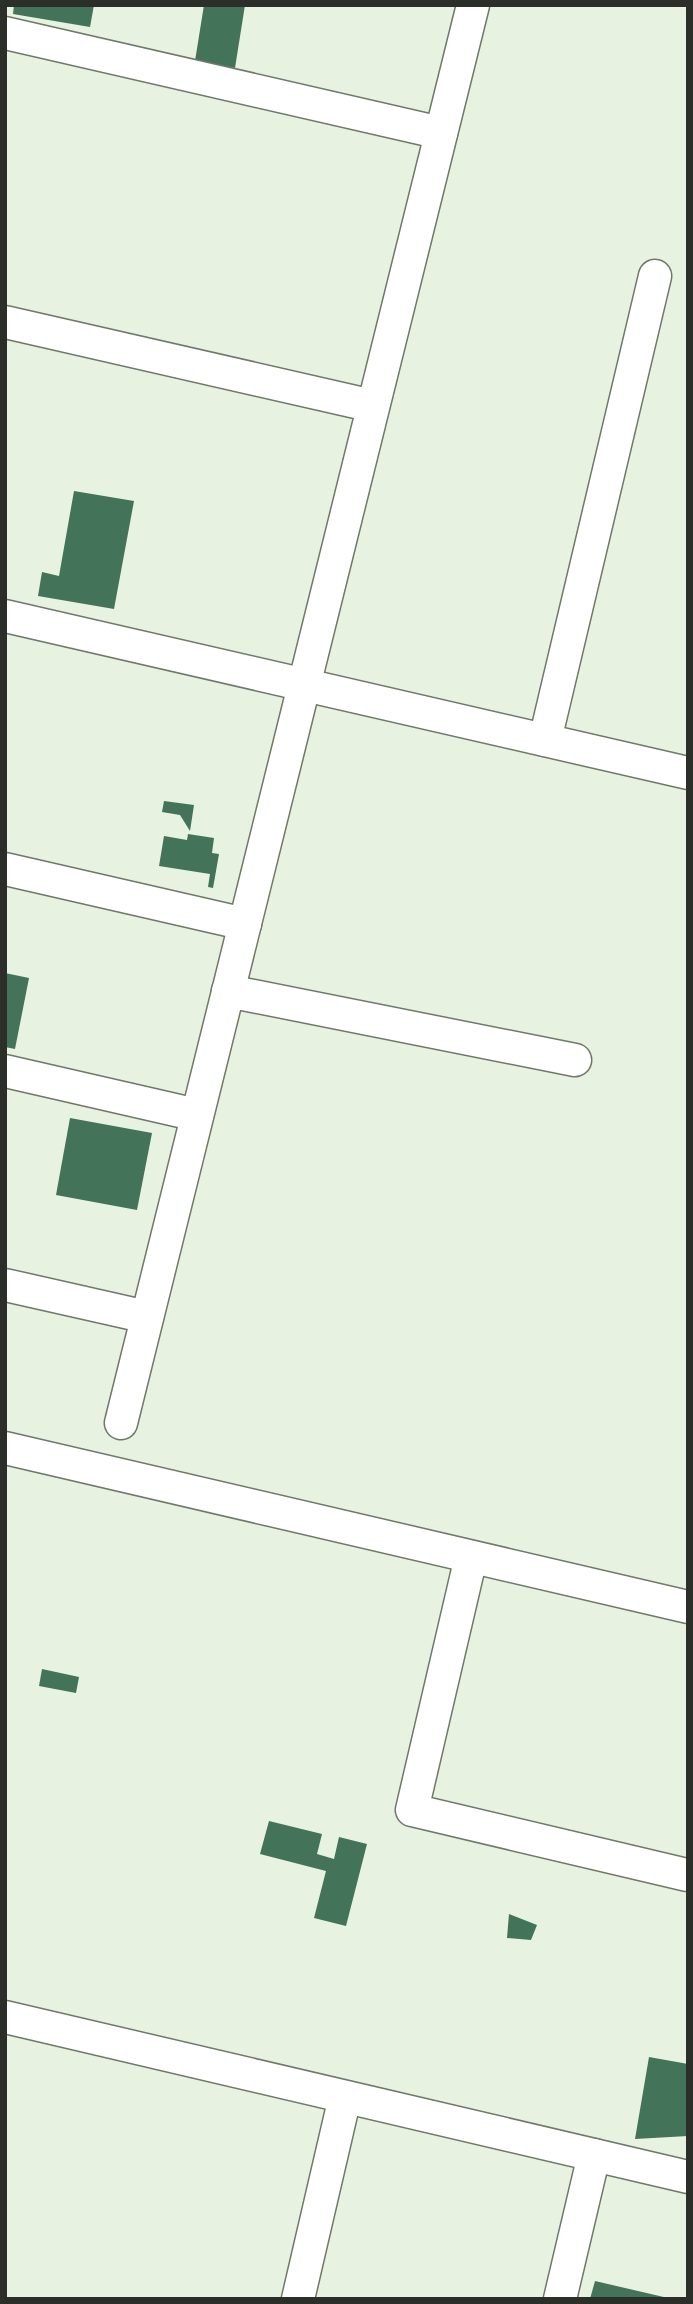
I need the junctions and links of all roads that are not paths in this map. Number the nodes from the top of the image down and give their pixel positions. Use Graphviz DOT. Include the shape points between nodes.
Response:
graph roads {
  1 [pos="473,5"];
  2 [pos="5,33"];
  3 [pos="441,133"];
  4 [pos="654,276"];
  5 [pos="5,322"];
  6 [pos="373,406"];
  7 [pos="5,617"];
  8 [pos="304,685"];
  9 [pos="545,740"];
  10 [pos="688,773"];
  11 [pos="5,869"];
  12 [pos="245,924"];
  13 [pos="228,991"];
  14 [pos="575,1060"];
  15 [pos="5,1071"];
  16 [pos="197,1115"];
  17 [pos="5,1285"];
  18 [pos="147,1317"];
  19 [pos="121,1423"];
  20 [pos="5,1448"];
  21 [pos="471,1556"];
  22 [pos="688,1607"];
  23 [pos="687,1875"];
  24 [pos="5,2017"];
  25 [pos="345,2097"];
  26 [pos="594,2155"];
  27 [pos="688,2177"];
  28 [pos="298,2299"];
  29 [pos="560,2299"];
  1 -- 3 [label="street"];
  2 -- 3 [label="street"];
  3 -- 6 [label="street"];
  4 -- 9 [label="street"];
  5 -- 6 [label="street"];
  6 -- 8 [label="street"];
  7 -- 8 [label="street"];
  8 -- 9 [label="street"];
  8 -- 12 [label="street"];
  9 -- 10 [label="street"];
  11 -- 12 [label="street"];
  12 -- 13 [label="street"];
  13 -- 14 [label="street"];
  13 -- 16 [label="street"];
  15 -- 16 [label="street"];
  16 -- 18 [label="street"];
  17 -- 18 [label="street"];
  18 -- 19 [label="street"];
  20 -- 21 [label="street"];
  21 -- 22 [label="street"];
  21 -- 23 [label="street" via="412,1810"];
  24 -- 25 [label="street"];
  25 -- 26 [label="street"];
  25 -- 28 [label="street"];
  26 -- 27 [label="street"];
  26 -- 29 [label="street"];
}
